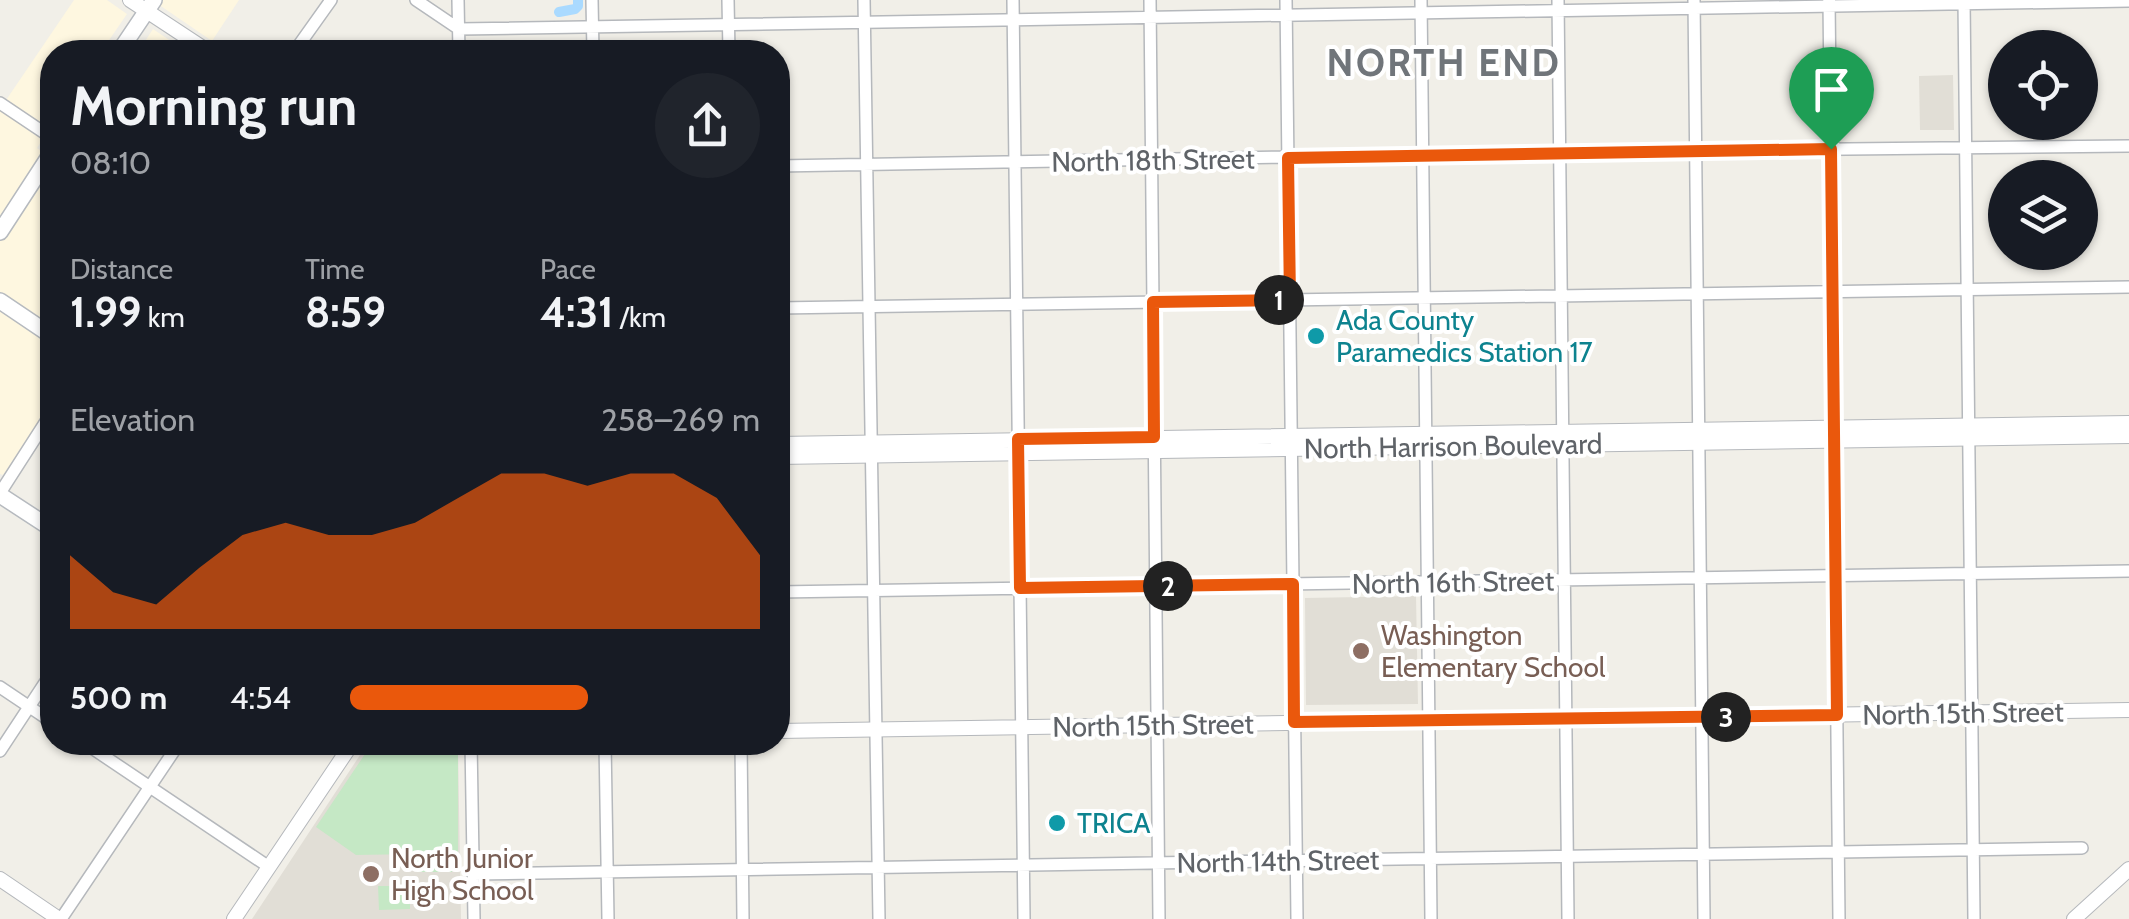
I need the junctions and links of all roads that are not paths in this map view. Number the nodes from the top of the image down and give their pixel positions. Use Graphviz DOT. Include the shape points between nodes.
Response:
graph roads {
  1 [pos="130,0"];
  2 [pos="331,0"];
  3 [pos="416,0"];
  4 [pos="458,0"];
  5 [pos="592,0"];
  6 [pos="728,0"];
  7 [pos="864,0"];
  8 [pos="1013,0"];
  9 [pos="1150,0"];
  10 [pos="1286,0"];
  11 [pos="1422,0"];
  12 [pos="2129,1"];
  13 [pos="1964,2"];
  14 [pos="1829,3"];
  15 [pos="1694,4"];
  16 [pos="1558,5"];
  17 [pos="151,6"];
  18 [pos="1422,14"];
  19 [pos="1286,16"];
  20 [pos="1150,18"];
  21 [pos="1013,20"];
  22 [pos="865,22"];
  23 [pos="728,25"];
  24 [pos="593,27"];
  25 [pos="459,29"];
  26 [pos="127,40"];
  27 [pos="193,40"];
  28 [pos="303,40"];
  29 [pos="459,40"];
  30 [pos="593,40"];
  31 [pos="729,40"];
  32 [pos="0,103"];
  33 [pos="40,130"];
  34 [pos="2129,146"];
  35 [pos="1966,148"];
  36 [pos="1831,149"];
  37 [pos="1696,150"];
  38 [pos="1560,152"];
  39 [pos="1423,156"];
  40 [pos="1288,158"];
  41 [pos="1151,160"];
  42 [pos="1014,162"];
  43 [pos="867,164"];
  44 [pos="790,166"];
  45 [pos="40,170"];
  46 [pos="0,232"];
  47 [pos="2129,287"];
  48 [pos="1968,290"];
  49 [pos="1832,291"];
  50 [pos="1697,293"];
  51 [pos="1561,296"];
  52 [pos="1424,298"];
  53 [pos="1290,300"];
  54 [pos="0,301"];
  55 [pos="1153,302"];
  56 [pos="1016,304"];
  57 [pos="870,306"];
  58 [pos="790,308"];
  59 [pos="40,328"];
  60 [pos="2129,423"];
  61 [pos="40,431"];
  62 [pos="1969,432"];
  63 [pos="1834,434"];
  64 [pos="1699,436"];
  65 [pos="2129,436"];
  66 [pos="1563,438"];
  67 [pos="1426,440"];
  68 [pos="1291,442"];
  69 [pos="1154,444"];
  70 [pos="790,445"];
  71 [pos="1018,446"];
  72 [pos="872,449"];
  73 [pos="790,456"];
  74 [pos="0,494"];
  75 [pos="40,521"];
  76 [pos="2129,571"];
  77 [pos="1970,573"];
  78 [pos="1835,576"];
  79 [pos="1700,578"];
  80 [pos="1564,580"];
  81 [pos="1428,582"];
  82 [pos="1293,584"];
  83 [pos="1156,586"];
  84 [pos="1020,588"];
  85 [pos="874,591"];
  86 [pos="790,592"];
  87 [pos="0,687"];
  88 [pos="40,691"];
  89 [pos="30,707"];
  90 [pos="2129,710"];
  91 [pos="1972,713"];
  92 [pos="40,714"];
  93 [pos="1837,715"];
  94 [pos="1702,717"];
  95 [pos="1566,720"];
  96 [pos="1429,721"];
  97 [pos="1294,722"];
  98 [pos="1157,725"];
  99 [pos="1021,727"];
  100 [pos="876,729"];
  101 [pos="790,731"];
  102 [pos="0,751"];
  103 [pos="102,755"];
  104 [pos="171,755"];
  105 [pos="344,755"];
  106 [pos="471,755"];
  107 [pos="605,755"];
  108 [pos="741,755"];
  109 [pos="150,787"];
  110 [pos="2082,848"];
  111 [pos="1973,850"];
  112 [pos="1838,852"];
  113 [pos="1704,854"];
  114 [pos="1567,857"];
  115 [pos="1431,859"];
  116 [pos="1296,861"];
  117 [pos="1158,863"];
  118 [pos="1023,865"];
  119 [pos="269,867"];
  120 [pos="878,867"];
  121 [pos="2129,869"];
  122 [pos="743,870"];
  123 [pos="607,872"];
  124 [pos="473,874"];
  125 [pos="0,879"];
  126 [pos="60,919"];
  127 [pos="234,919"];
  128 [pos="474,919"];
  129 [pos="608,919"];
  130 [pos="744,919"];
  131 [pos="879,919"];
  132 [pos="1024,919"];
  133 [pos="1159,919"];
  134 [pos="1296,919"];
  135 [pos="1431,919"];
  136 [pos="1568,919"];
  137 [pos="1704,919"];
  138 [pos="1839,919"];
  139 [pos="1974,919"];
  140 [pos="2074,919"];
  1 -- 17 [label="street"];
  2 -- 28 [label="street"];
  3 -- 25 [label="street"];
  4 -- 25 [label="street"];
  5 -- 24 [label="street"];
  6 -- 23 [label="street"];
  7 -- 22 [label="street"];
  8 -- 21 [label="street"];
  9 -- 20 [label="street"];
  10 -- 19 [label="street"];
  11 -- 18 [label="street"];
  12 -- 13 [label="street"];
  13 -- 14 [label="street"];
  13 -- 35 [label="street"];
  14 -- 15 [label="street"];
  14 -- 36 [label="street"];
  15 -- 16 [label="street"];
  15 -- 37 [label="street"];
  16 -- 18 [label="street"];
  16 -- 38 [label="street"];
  17 -- 26 [label="main road"];
  17 -- 27 [label="street"];
  18 -- 19 [label="street"];
  18 -- 39 [label="street"];
  19 -- 20 [label="street"];
  19 -- 40 [label="street"];
  20 -- 21 [label="street"];
  20 -- 41 [label="street"];
  21 -- 22 [label="street"];
  21 -- 42 [label="street"];
  22 -- 23 [label="street"];
  22 -- 43 [label="street"];
  23 -- 24 [label="street"];
  23 -- 31 [label="street"];
  24 -- 25 [label="street"];
  24 -- 30 [label="street"];
  25 -- 29 [label="street"];
  32 -- 33 [label="street"];
  34 -- 35 [label="street, North 18th Street"];
  35 -- 36 [label="street, North 18th Street"];
  35 -- 48 [label="street"];
  36 -- 37 [label="street, North 18th Street"];
  36 -- 49 [label="street"];
  37 -- 38 [label="street, North 18th Street"];
  37 -- 50 [label="street"];
  38 -- 39 [label="street, North 18th Street"];
  38 -- 51 [label="street"];
  39 -- 40 [label="street, North 18th Street"];
  39 -- 52 [label="street"];
  40 -- 41 [label="street, North 18th Street"];
  40 -- 53 [label="street"];
  41 -- 42 [label="street, North 18th Street"];
  41 -- 55 [label="street"];
  42 -- 43 [label="street, North 18th Street"];
  42 -- 56 [label="street"];
  43 -- 44 [label="street, North 18th Street"];
  43 -- 57 [label="street"];
  45 -- 46 [label="main road"];
  47 -- 48 [label="street"];
  48 -- 49 [label="street"];
  48 -- 62 [label="street"];
  49 -- 50 [label="street"];
  49 -- 63 [label="street"];
  50 -- 51 [label="street"];
  50 -- 64 [label="street"];
  51 -- 52 [label="street"];
  51 -- 66 [label="street"];
  52 -- 53 [label="street"];
  52 -- 67 [label="street"];
  53 -- 55 [label="street"];
  53 -- 68 [label="street"];
  54 -- 59 [label="main road"];
  55 -- 56 [label="street"];
  55 -- 69 [label="street"];
  56 -- 57 [label="street"];
  56 -- 71 [label="street"];
  57 -- 58 [label="street"];
  57 -- 72 [label="street"];
  60 -- 62 [label="street, North Harrison Boulevard"];
  61 -- 74 [label="street"];
  62 -- 63 [label="street, North Harrison Boulevard"];
  62 -- 65 [label="street, North Harrison Boulevard"];
  62 -- 77 [label="street"];
  63 -- 64 [label="street, North Harrison Boulevard"];
  63 -- 78 [label="street"];
  64 -- 66 [label="street, North Harrison Boulevard"];
  64 -- 79 [label="street"];
  66 -- 67 [label="street, North Harrison Boulevard"];
  66 -- 80 [label="street"];
  67 -- 68 [label="street, North Harrison Boulevard"];
  67 -- 81 [label="street"];
  68 -- 69 [label="street, North Harrison Boulevard"];
  68 -- 82 [label="street"];
  69 -- 71 [label="street, North Harrison Boulevard"];
  69 -- 83 [label="street"];
  70 -- 72 [label="street, North Harrison Boulevard"];
  71 -- 72 [label="street, North Harrison Boulevard"];
  71 -- 84 [label="street"];
  72 -- 73 [label="street, North Harrison Boulevard"];
  72 -- 85 [label="street"];
  74 -- 75 [label="main road"];
  76 -- 77 [label="street, North 16th Street"];
  77 -- 78 [label="street, North 16th Street"];
  77 -- 91 [label="street"];
  78 -- 79 [label="street, North 16th Street"];
  78 -- 93 [label="street"];
  79 -- 80 [label="street, North 16th Street"];
  79 -- 94 [label="street"];
  80 -- 81 [label="street, North 16th Street"];
  80 -- 95 [label="street"];
  81 -- 82 [label="street, North 16th Street"];
  81 -- 96 [label="street"];
  82 -- 83 [label="street, North 16th Street"];
  82 -- 97 [label="street"];
  83 -- 84 [label="street, North 16th Street"];
  83 -- 98 [label="street"];
  84 -- 85 [label="street, North 16th Street"];
  84 -- 99 [label="street"];
  85 -- 86 [label="street, North 16th Street"];
  85 -- 100 [label="street"];
  87 -- 89 [label="street"];
  88 -- 89 [label="street"];
  89 -- 92 [label="street"];
  89 -- 102 [label="street"];
  90 -- 91 [label="street, North 15th Street"];
  91 -- 93 [label="street, North 15th Street"];
  91 -- 111 [label="street"];
  93 -- 94 [label="street, North 15th Street"];
  93 -- 112 [label="street"];
  94 -- 95 [label="street, North 15th Street"];
  94 -- 113 [label="street"];
  95 -- 96 [label="street, North 15th Street"];
  95 -- 114 [label="street"];
  96 -- 97 [label="street, North 15th Street"];
  96 -- 115 [label="street"];
  97 -- 98 [label="street, North 15th Street"];
  97 -- 116 [label="street"];
  98 -- 99 [label="street, North 15th Street"];
  98 -- 117 [label="street"];
  99 -- 100 [label="street, North 15th Street"];
  99 -- 118 [label="street"];
  100 -- 101 [label="street, North 15th Street"];
  100 -- 120 [label="street"];
  103 -- 109 [label="street"];
  104 -- 109 [label="street"];
  105 -- 119 [label="street"];
  106 -- 124 [label="street"];
  107 -- 123 [label="street"];
  108 -- 122 [label="street"];
  109 -- 119 [label="street"];
  109 -- 126 [label="street"];
  110 -- 111 [label="street, North 14th Street"];
  111 -- 112 [label="street, North 14th Street"];
  111 -- 139 [label="street"];
  112 -- 113 [label="street, North 14th Street"];
  112 -- 138 [label="street"];
  113 -- 114 [label="street, North 14th Street"];
  113 -- 137 [label="street"];
  114 -- 115 [label="street, North 14th Street"];
  114 -- 136 [label="street"];
  115 -- 116 [label="street, North 14th Street"];
  115 -- 135 [label="street"];
  116 -- 117 [label="street, North 14th Street"];
  116 -- 134 [label="street"];
  117 -- 118 [label="street, North 14th Street"];
  117 -- 133 [label="street"];
  118 -- 120 [label="street, North 14th Street"];
  118 -- 132 [label="street"];
  119 -- 127 [label="street"];
  120 -- 122 [label="street, North 14th Street"];
  120 -- 131 [label="street"];
  121 -- 140 [label="street"];
  122 -- 123 [label="street, North 14th Street"];
  122 -- 130 [label="street"];
  123 -- 124 [label="street, North 14th Street"];
  123 -- 129 [label="street"];
  124 -- 128 [label="street"];
  125 -- 126 [label="street"];
}
